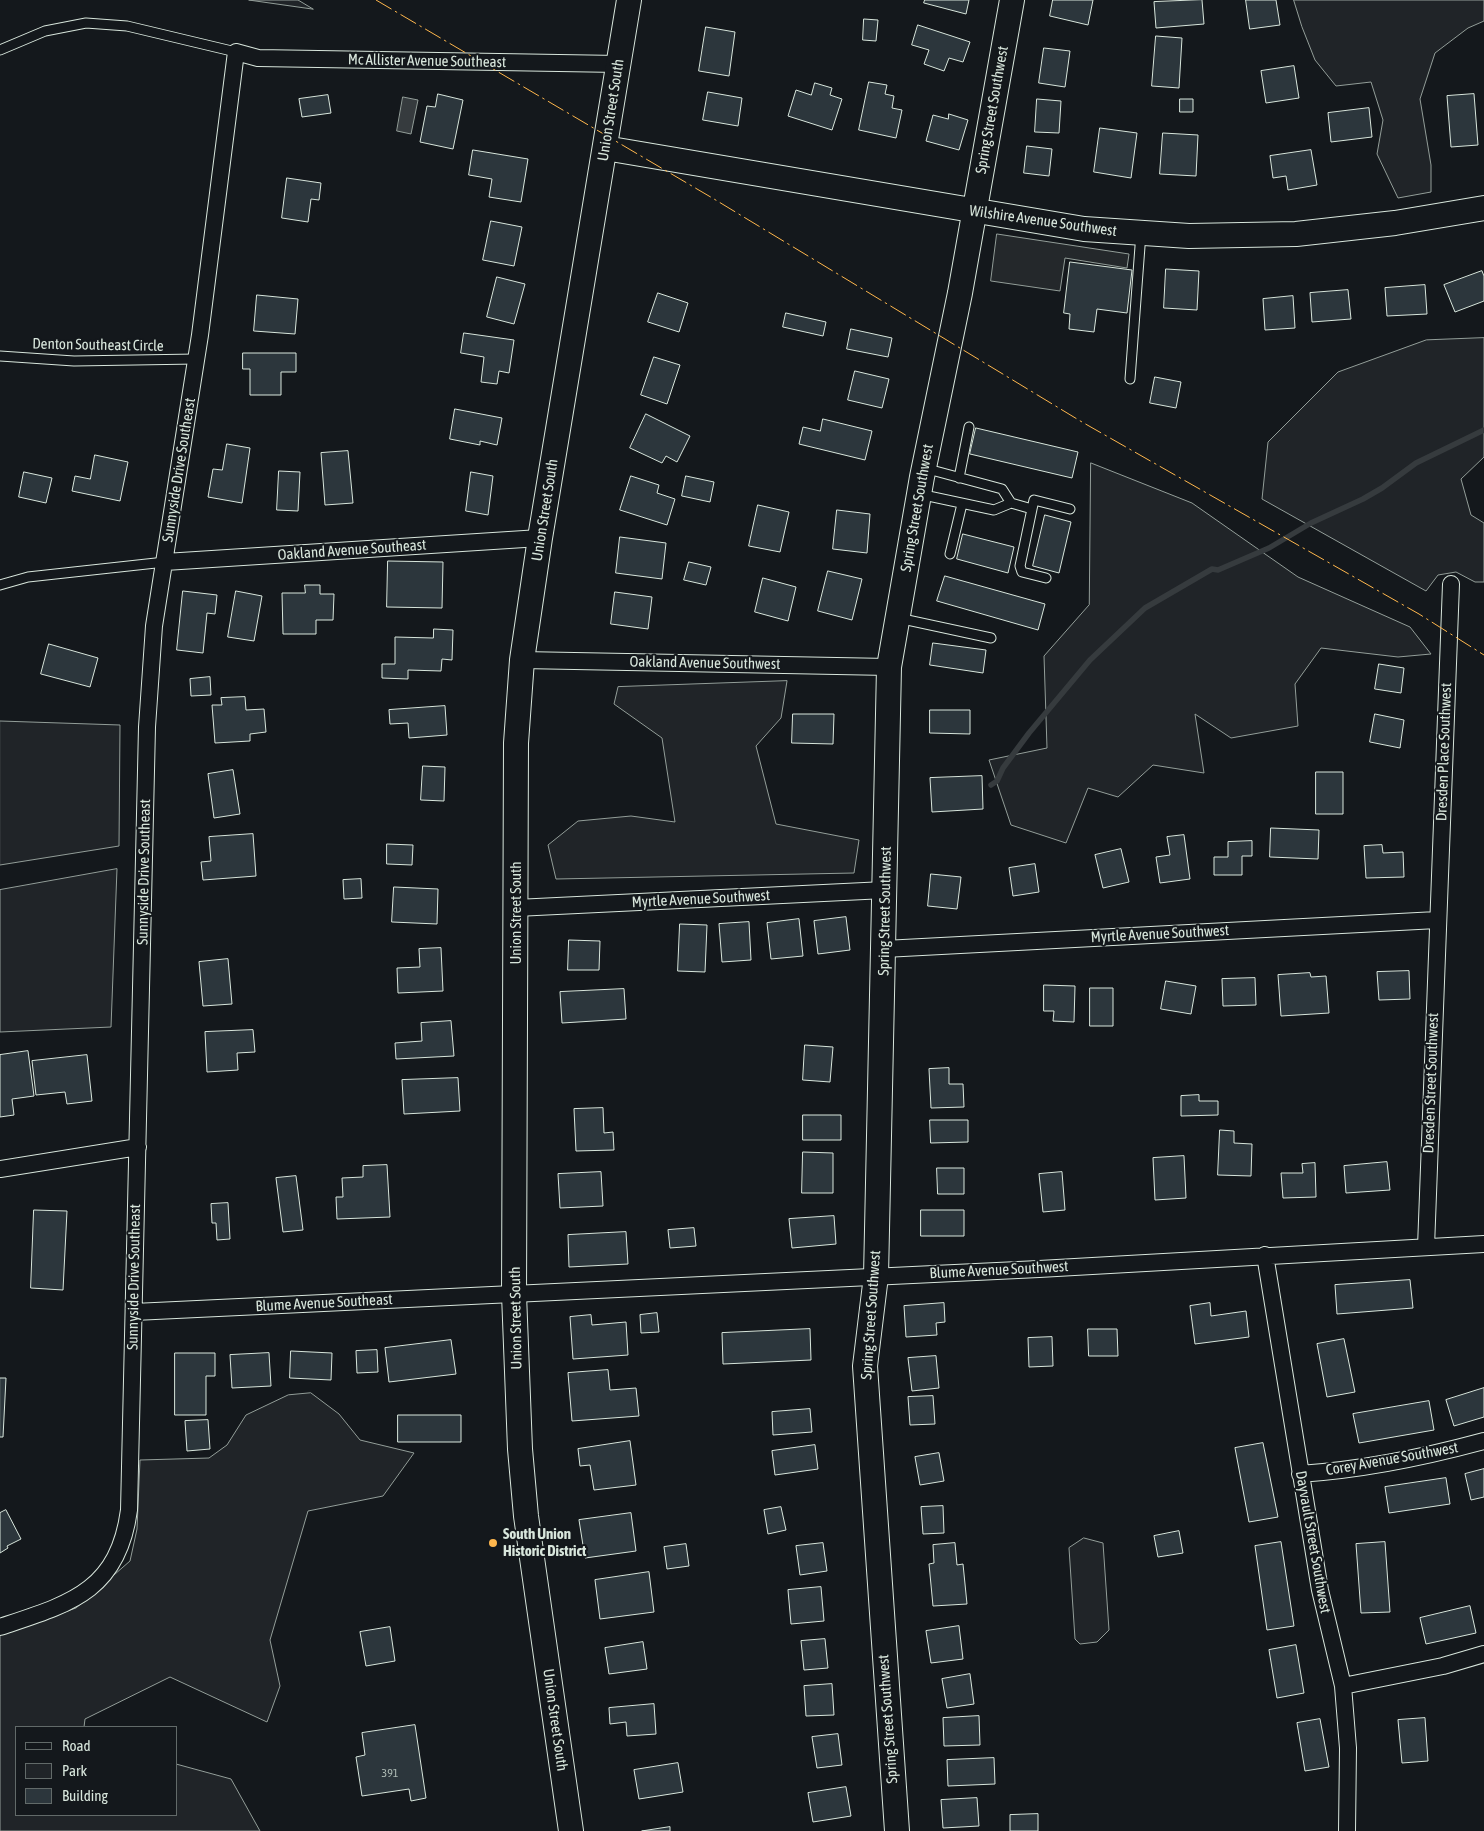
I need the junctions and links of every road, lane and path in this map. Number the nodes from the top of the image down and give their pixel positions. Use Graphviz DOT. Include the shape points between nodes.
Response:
graph roads {
  1 [pos="629,0"];
  2 [pos="1012,0"];
  3 [pos="0,50"];
  4 [pos="236,52"];
  5 [pos="619,64"];
  6 [pos="605,148"];
  7 [pos="1484,208"];
  8 [pos="975,212"];
  9 [pos="1141,233"];
  10 [pos="0,356"];
  11 [pos="196,359"];
  12 [pos="1130,379"];
  13 [pos="969,427"];
  14 [pos="924,468"];
  15 [pos="959,478"];
  16 [pos="919,494"];
  17 [pos="1011,503"];
  18 [pos="962,504"];
  19 [pos="1070,508"];
  20 [pos="1032,509"];
  21 [pos="540,538"];
  22 [pos="950,554"];
  23 [pos="165,562"];
  24 [pos="1046,578"];
  25 [pos="1451,584"];
  26 [pos="0,585"];
  27 [pos="898,618"];
  28 [pos="991,638"];
  29 [pos="522,660"];
  30 [pos="889,667"];
  31 [pos="886,890"];
  32 [pos="516,908"];
  33 [pos="1437,920"];
  34 [pos="884,949"];
  35 [pos="138,1147"];
  36 [pos="0,1168"];
  37 [pos="1484,1244"];
  38 [pos="1426,1247"];
  39 [pos="1265,1255"];
  40 [pos="876,1276"];
  41 [pos="514,1294"];
  42 [pos="134,1312"];
  43 [pos="1484,1441"];
  44 [pos="1300,1474"];
  45 [pos="0,1627"];
  46 [pos="1484,1654"];
  47 [pos="1343,1686"];
  48 [pos="571,1831"];
  49 [pos="896,1831"];
  50 [pos="1348,1831"];
  1 -- 5 [label="street, Union Street South"];
  2 -- 8 [label="street, Spring Street Southwest"];
  3 -- 4 [label="lane" via="45,31 86,23 127,26"];
  4 -- 5 [label="street, Mc Allister Avenue Southeast" via="258,58"];
  4 -- 11 [label="street, Sunnyside Drive Southeast"];
  5 -- 6 [label="street, Union Street South"];
  6 -- 8 [label="street, Wilshire Avenue Southwest"];
  6 -- 21 [label="street, Union Street South"];
  7 -- 9 [label="street, Wilshire Avenue Southwest" via="1395,223 1296,234 1189,236"];
  8 -- 9 [label="street, Wilshire Avenue Southwest" via="1084,229"];
  8 -- 14 [label="street, Spring Street Southwest"];
  9 -- 12 [label="lane"];
  10 -- 11 [label="lane, Denton Southeast Circle" via="74,361"];
  11 -- 23 [label="street, Sunnyside Drive Southeast"];
  13 -- 15 [label="lane"];
  14 -- 15 [label="lane"];
  14 -- 16 [label="street, Spring Street Southwest"];
  15 -- 17 [label="lane" via="1002,489"];
  16 -- 18 [label="lane"];
  16 -- 27 [label="street, Spring Street Southwest"];
  17 -- 18 [label="lane" via="994,510"];
  17 -- 20 [label="lane"];
  18 -- 22 [label="lane"];
  19 -- 20 [label="lane" via="1034,500"];
  20 -- 24 [label="lane" via="1020,566 1022,572"];
  21 -- 23 [label="street, Oakland Avenue Southeast"];
  21 -- 29 [label="street, Union Street South"];
  23 -- 26 [label="lane" via="28,577"];
  23 -- 35 [label="street, Sunnyside Drive Southeast" via="154,626 147,727"];
  25 -- 33 [label="street, Dresden Place Southwest"];
  27 -- 28 [label="lane"];
  27 -- 30 [label="street, Spring Street Southwest"];
  29 -- 30 [label="street, Oakland Avenue Southwest"];
  29 -- 32 [label="street, Union Street South" via="516,743"];
  30 -- 31 [label="street, Spring Street Southwest"];
  31 -- 32 [label="street, Myrtle Avenue Southwest"];
  31 -- 34 [label="street, Spring Street Southwest"];
  32 -- 41 [label="street, Union Street South"];
  33 -- 34 [label="street, Myrtle Avenue Southwest"];
  33 -- 38 [label="street, Dresden Street Southwest"];
  34 -- 40 [label="street, Spring Street Southwest"];
  35 -- 36 [label="street"];
  35 -- 42 [label="street, Sunnyside Drive Southeast"];
  37 -- 38 [label="street, Blume Avenue Southwest"];
  38 -- 39 [label="street, Blume Avenue Southwest"];
  39 -- 40 [label="street, Blume Avenue Southwest"];
  39 -- 44 [label="street, Dayvault Street Southwest"];
  40 -- 41 [label="street, Blume Avenue Southwest"];
  40 -- 49 [label="street, Spring Street Southwest" via="865,1366"];
  41 -- 42 [label="street, Blume Avenue Southeast"];
  41 -- 48 [label="street, Union Street South" via="526,1516"];
  42 -- 45 [label="street, Sunnyside Drive Southeast" via="129,1510 122,1547 108,1570 88,1589 60,1606"];
  43 -- 44 [label="street, Corey Avenue Southwest" via="1347,1469"];
  44 -- 47 [label="street, Dayvault Street Southwest" via="1320,1590"];
  46 -- 47 [label="street" via="1443,1666"];
  47 -- 50 [label="street, Dayvault Street Southwest" via="1348,1748"];
}
